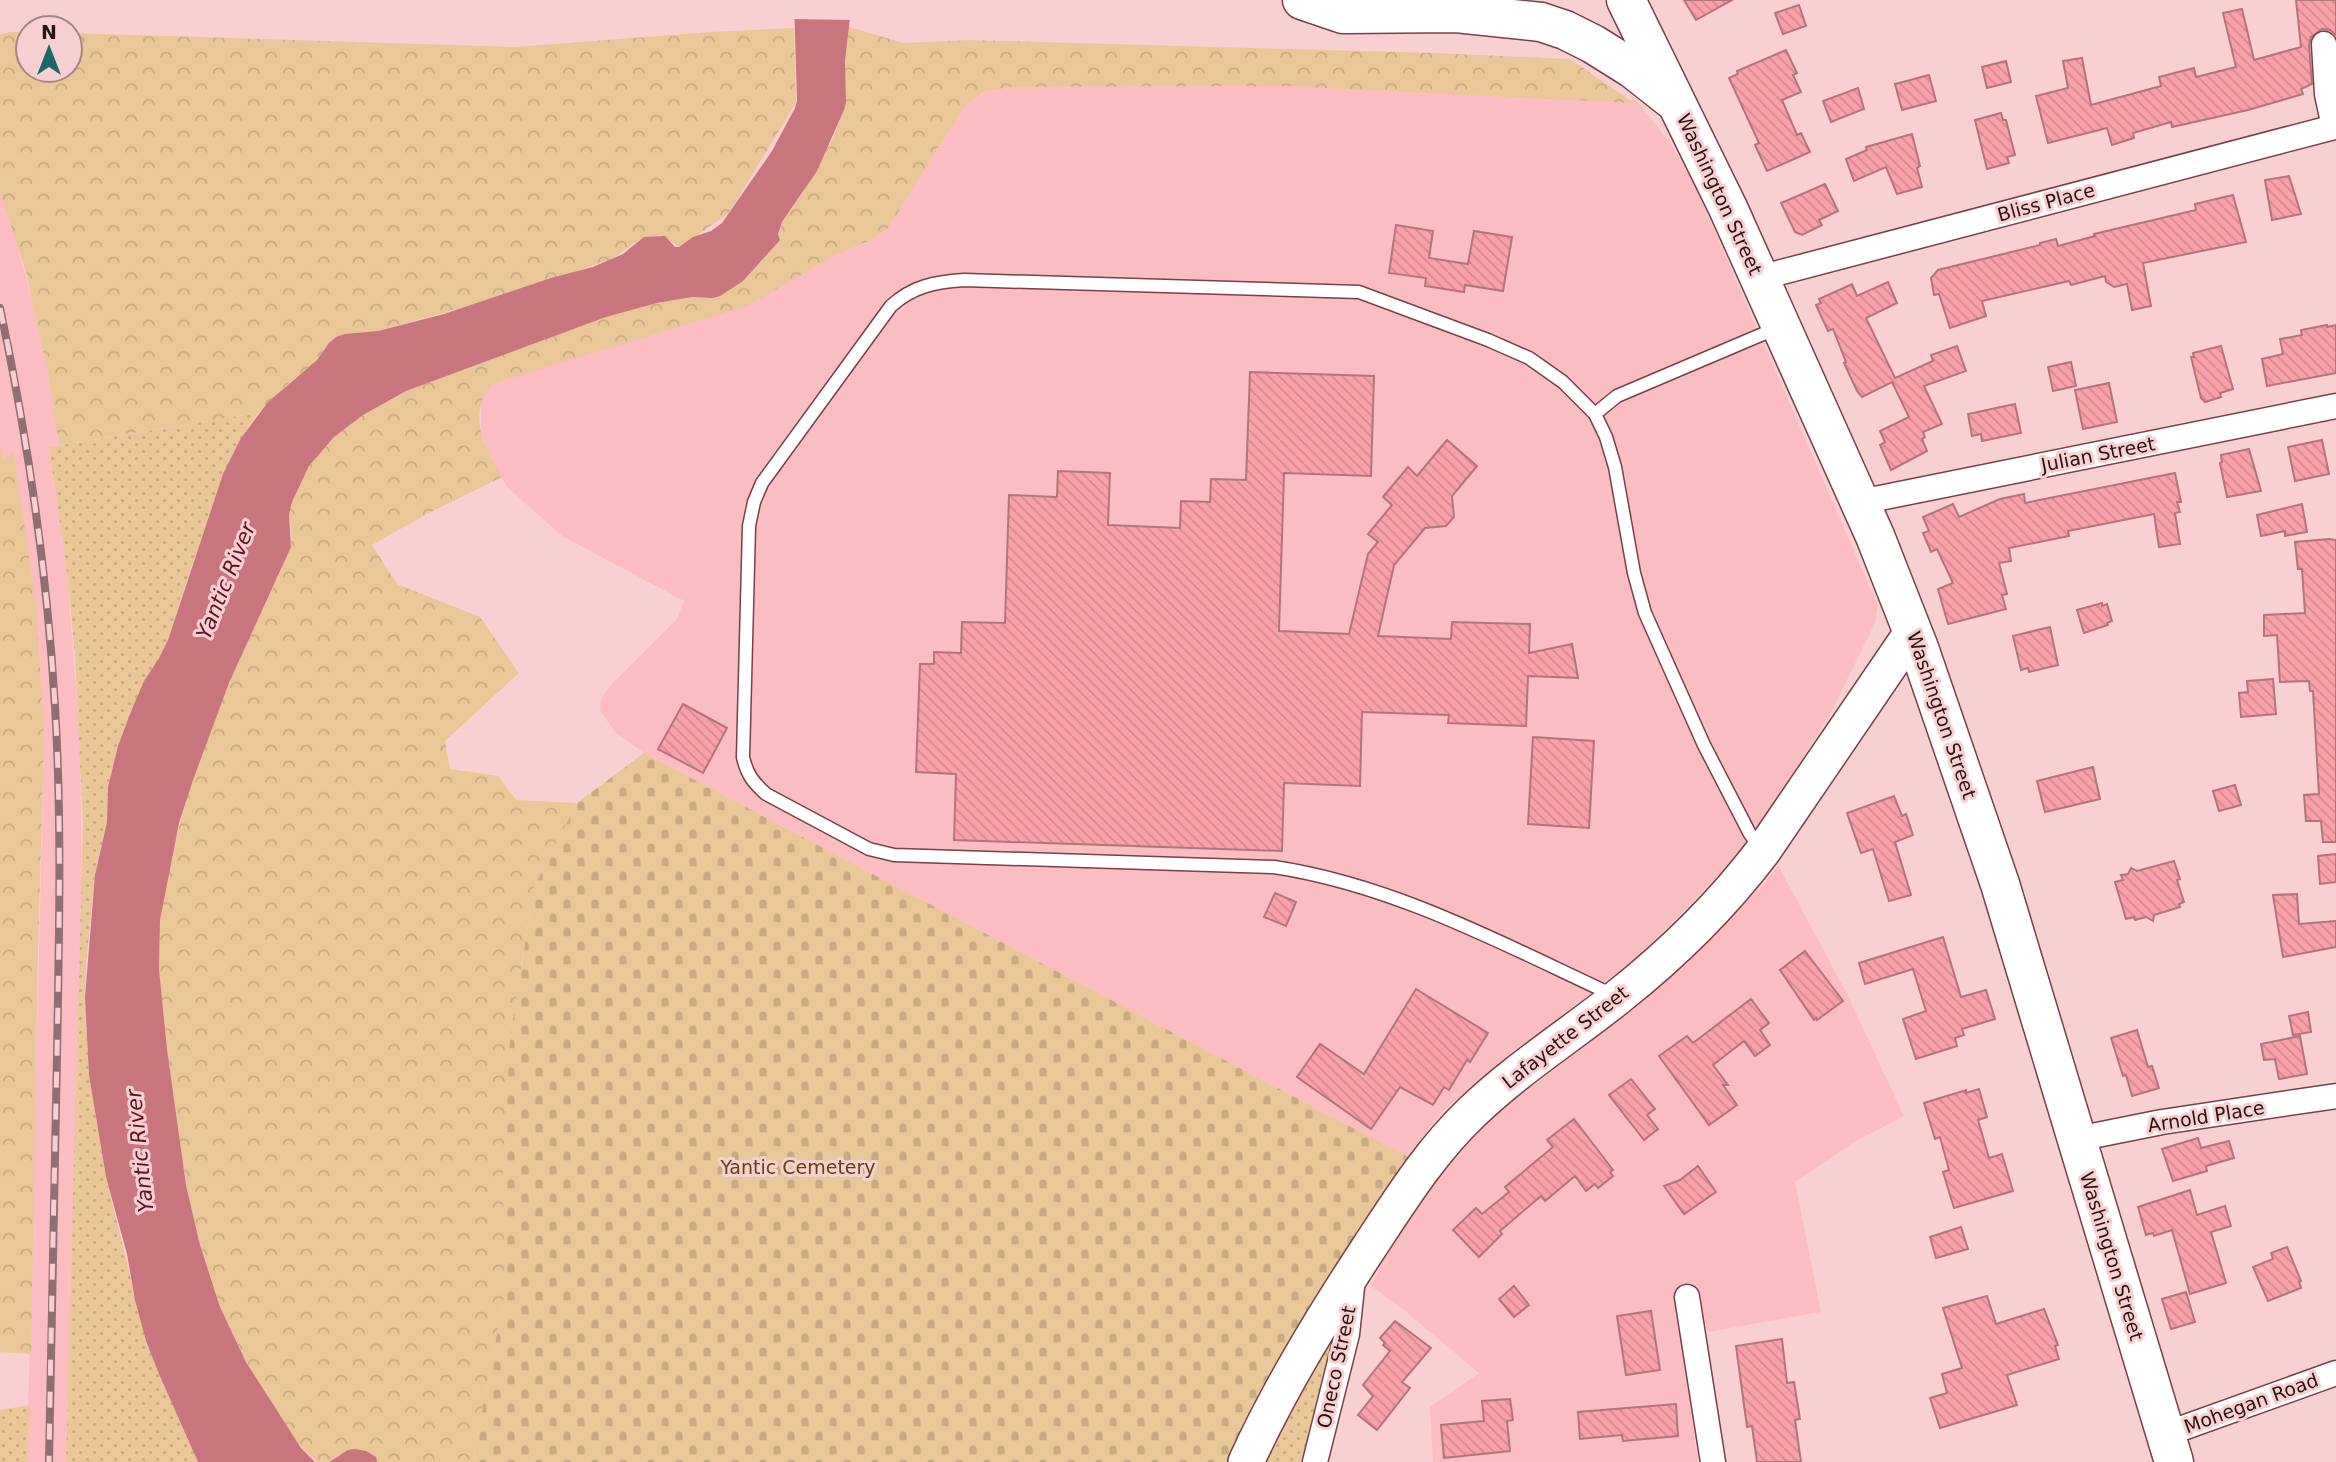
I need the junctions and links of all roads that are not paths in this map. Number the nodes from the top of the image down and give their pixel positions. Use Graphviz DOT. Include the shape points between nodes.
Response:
graph roads {
  1 [pos="1302,0"];
  2 [pos="1626,0"];
  3 [pos="2324,44"];
  4 [pos="1679,105"];
  5 [pos="1759,278"];
  6 [pos="1781,326"];
  7 [pos="2336,406"];
  8 [pos="1595,414"];
  9 [pos="1860,502"];
  10 [pos="1913,631"];
  11 [pos="1763,851"];
  12 [pos="1618,997"];
  13 [pos="2336,1096"];
  14 [pos="2077,1139"];
  15 [pos="1353,1272"];
  16 [pos="1687,1297"];
  17 [pos="2336,1373"];
  18 [pos="2170,1448"];
  19 [pos="1247,1462"];
  20 [pos="1315,1462"];
  21 [pos="1713,1462"];
  1 -- 4 [label="highway" via="1343,14 1456,13 1551,25 1615,57"];
  2 -- 4 [label="highway, Washington Street"];
  3 -- 5 [label="street, Bliss Place" via="2334,127"];
  4 -- 5 [label="highway, Washington Street"];
  5 -- 6 [label="highway, Washington Street"];
  6 -- 8 [label="lane" via="1617,396"];
  6 -- 9 [label="highway, Washington Street"];
  7 -- 9 [label="street, Julian Street"];
  8 -- 11 [label="lane" via="1615,467 1645,613 1704,745"];
  8 -- 12 [label="lane" via="1563,382 1529,358 1359,292 964,280 915,289 891,306 762,483 754,502 749,526 743,757 752,782 766,794 869,849 917,857 1274,867 1316,874 1405,901"];
  9 -- 10 [label="highway, Washington Street"];
  10 -- 11 [label="street, Lafayette Street"];
  10 -- 14 [label="highway, Washington Street" via="2000,884"];
  11 -- 12 [label="street, Lafayette Street" via="1693,929"];
  12 -- 15 [label="street, Lafayette Street" via="1507,1081 1456,1129 1416,1177"];
  13 -- 14 [label="street, Arnold Place"];
  14 -- 18 [label="highway, Washington Street"];
  15 -- 19 [label="street, Lafayette Street" via="1304,1348"];
  15 -- 20 [label="street, Oneco Street" via="1347,1334"];
  16 -- 21 [label="street"];
  17 -- 18 [label="street, Mohegan Road"];
}
